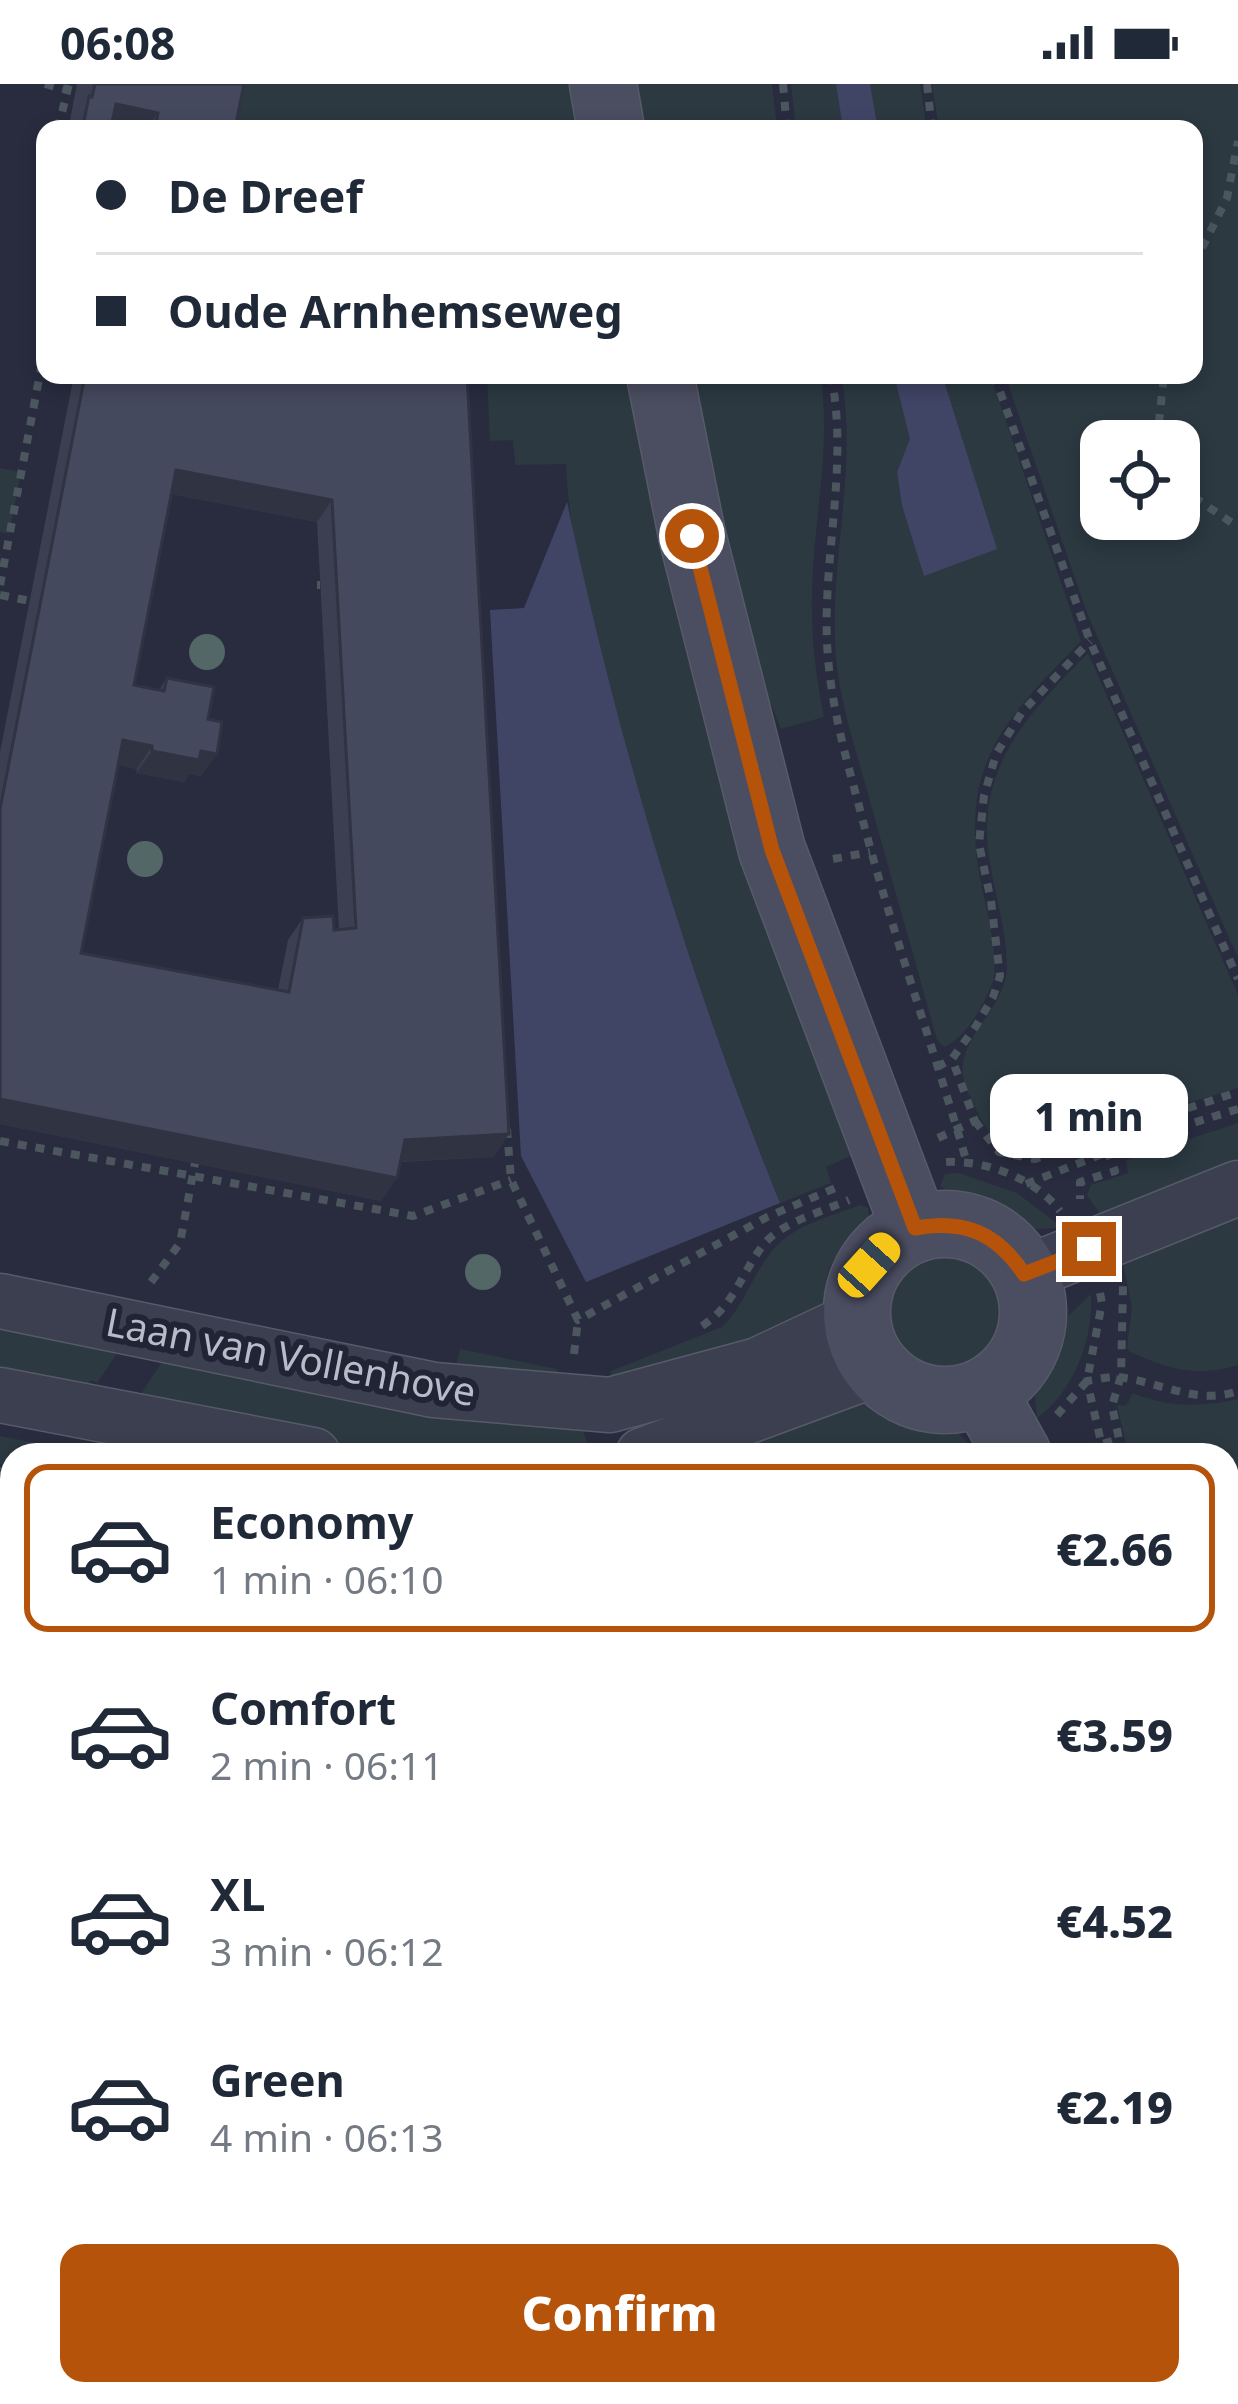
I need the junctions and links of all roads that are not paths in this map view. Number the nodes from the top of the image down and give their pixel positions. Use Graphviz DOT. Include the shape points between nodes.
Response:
graph roads {
  1 [pos="603,84"];
  2 [pos="609,120"];
  3 [pos="662,384"];
  4 [pos="898,1181"];
  5 [pos="1238,1188"];
  6 [pos="1024,1274"];
  7 [pos="0,1300"];
  8 [pos="866,1344"];
  9 [pos="983,1392"];
  10 [pos="0,1395"];
  11 [pos="250,1443"];
  12 [pos="667,1443"];
  13 [pos="1011,1443"];
  1 -- 2 [label="main road"];
  3 -- 4 [label="main road" via="772,850"];
  4 -- 6 [label="main road" via="940,1223 991,1237"];
  4 -- 8 [label="main road" via="889,1244 858,1294"];
  5 -- 6 [label="street"];
  6 -- 9 [label="main road" via="1034,1311 1026,1347 1009,1374"];
  7 -- 8 [label="street, Laan van Vollenhove" via="434,1390 610,1405"];
  8 -- 9 [label="main road" via="899,1389 926,1399"];
  8 -- 12 [label="street"];
  9 -- 13 [label="main road"];
  10 -- 11 [label="street"];
}
